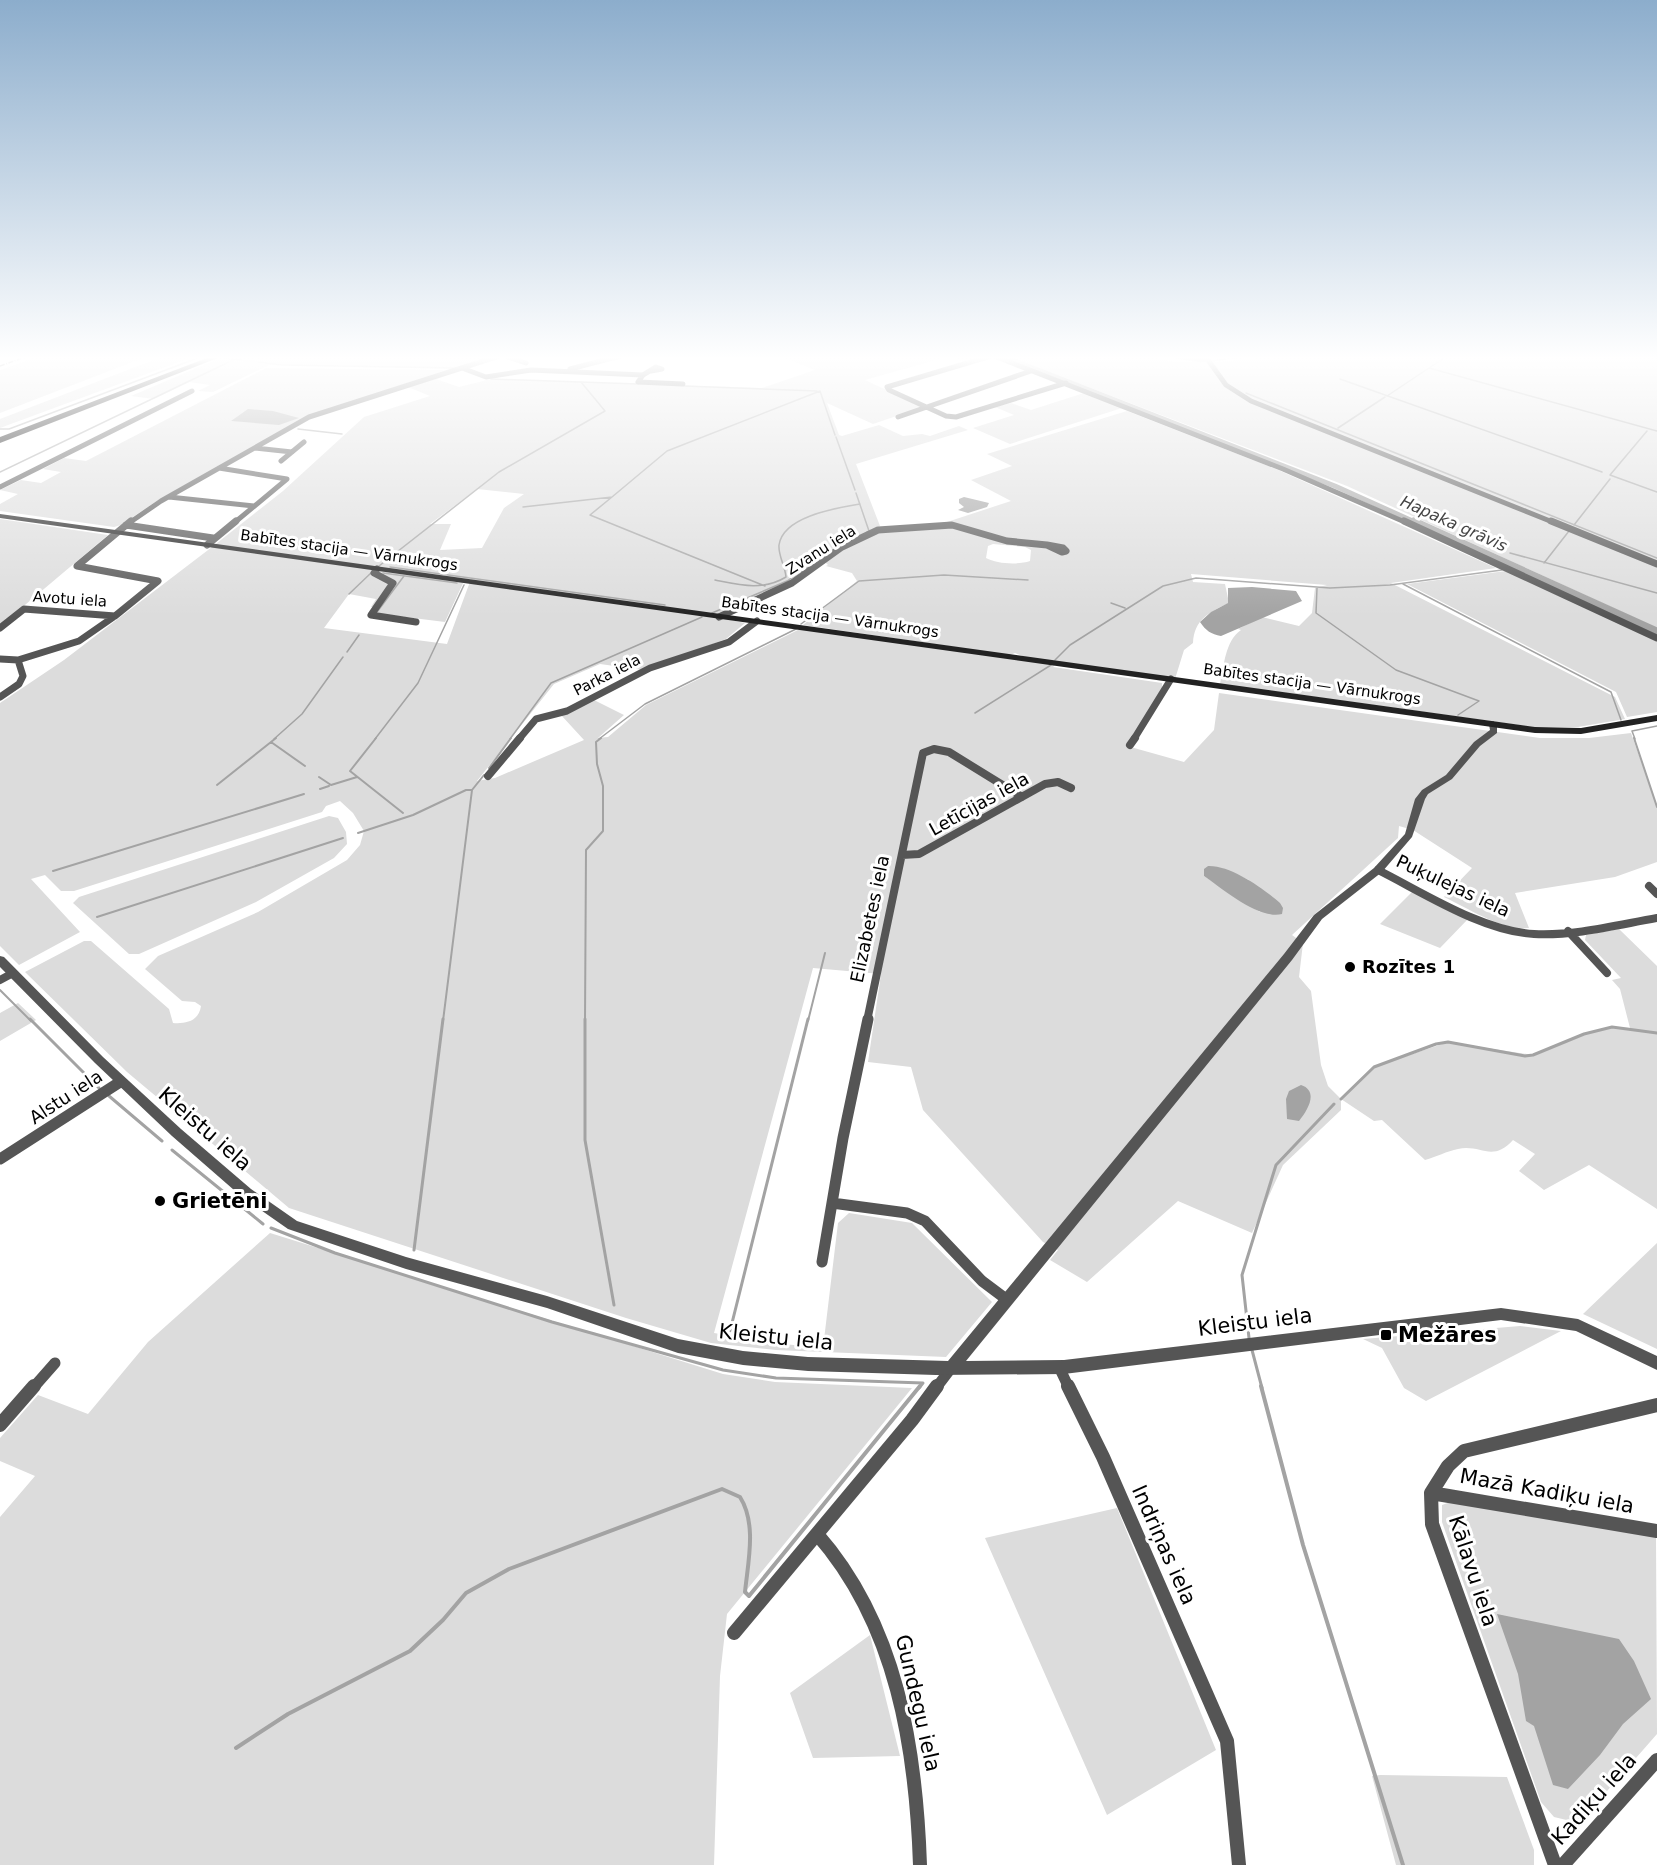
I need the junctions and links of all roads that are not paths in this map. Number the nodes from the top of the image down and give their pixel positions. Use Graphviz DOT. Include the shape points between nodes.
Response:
graph roads {
  1 [pos="88,443"];
  2 [pos="262,443"];
  3 [pos="303,443"];
  4 [pos="1214,443"];
  5 [pos="1356,443"];
  6 [pos="255,447"];
  7 [pos="292,452"];
  8 [pos="281,461"];
  9 [pos="219,468"];
  10 [pos="0,487"];
  11 [pos="169,496"];
  12 [pos="254,506"];
  13 [pos="0,516"];
  14 [pos="126,525"];
  15 [pos="118,532"];
  16 [pos="210,541"];
  17 [pos="1047,545"];
  18 [pos="1657,564"];
  19 [pos="377,569"];
  20 [pos="115,616"];
  21 [pos="719,616"];
  22 [pos="757,621"];
  23 [pos="416,622"];
  24 [pos="0,628"];
  25 [pos="1657,638"];
  26 [pos="0,659"];
  27 [pos="18,660"];
  28 [pos="1171,679"];
  29 [pos="0,696"];
  30 [pos="1657,718"];
  31 [pos="1492,724"];
  32 [pos="1130,745"];
  33 [pos="488,776"];
  34 [pos="1071,788"];
  35 [pos="1022,797"];
  36 [pos="902,855"];
  37 [pos="1378,870"];
  38 [pos="1649,886"];
  39 [pos="1657,894"];
  40 [pos="1657,918"];
  41 [pos="1568,931"];
  42 [pos="0,960"];
  43 [pos="1607,973"];
  44 [pos="6,976"];
  45 [pos="120,1082"];
  46 [pos="0,1159"];
  47 [pos="832,1203"];
  48 [pos="822,1262"];
  49 [pos="1006,1299"];
  50 [pos="55,1363"];
  51 [pos="1657,1363"];
  52 [pos="952,1367"];
  53 [pos="1059,1367"];
  54 [pos="1657,1405"];
  55 [pos="0,1425"];
  56 [pos="1431,1493"];
  57 [pos="1657,1531"];
  58 [pos="817,1533"];
  59 [pos="734,1633"];
  60 [pos="1657,1760"];
  61 [pos="921,1865"];
  62 [pos="1239,1865"];
  63 [pos="1555,1865"];
  64 [pos="1563,1865"];
  1 -- 10 [label="street"];
  2 -- 6 [label="street"];
  3 -- 7 [label="street"];
  4 -- 25 [label="street" via="1362,502"];
  5 -- 18 [label="street"];
  6 -- 7 [label="street"];
  6 -- 9 [label="street"];
  7 -- 8 [label="street"];
  9 -- 11 [label="street"];
  9 -- 12 [label="street" via="287,477"];
  11 -- 12 [label="street"];
  11 -- 14 [label="street"];
  12 -- 16 [label="street"];
  13 -- 15 [label="main road, Babītes stacija — Vārnukrogs"];
  14 -- 15 [label="street"];
  14 -- 16 [label="street"];
  15 -- 16 [label="main road, Babītes stacija — Vārnukrogs"];
  15 -- 20 [label="street, Avotu iela" via="77,566 158,581"];
  16 -- 19 [label="main road, Babītes stacija — Vārnukrogs"];
  17 -- 21 [label="street, Zvanu iela" via="1007,541 952,525 878,530 842,547 792,583"];
  19 -- 21 [label="main road, Babītes stacija — Vārnukrogs"];
  19 -- 23 [label="street" via="376,576 393,583 371,615"];
  20 -- 24 [label="street, Avotu iela" via="24,609"];
  20 -- 27 [label="street, Avotu iela" via="79,640"];
  21 -- 22 [label="main road, Babītes stacija — Vārnukrogs"];
  22 -- 28 [label="main road, Babītes stacija — Vārnukrogs"];
  22 -- 33 [label="street, Parka iela" via="729,642 650,668 567,711 536,719"];
  26 -- 27 [label="street, Avotu iela"];
  27 -- 29 [label="street" via="22,680"];
  28 -- 31 [label="main road, Babītes stacija — Vārnukrogs"];
  28 -- 32 [label="street"];
  30 -- 31 [label="main road, Babītes stacija — Vārnukrogs" via="1581,731"];
  31 -- 37 [label="street" via="1491,735 1477,744 1449,777 1420,799 1409,835"];
  34 -- 35 [label="street, Letīcijas iela" via="1052,782"];
  35 -- 36 [label="street, Letīcijas iela" via="919,854"];
  35 -- 36 [label="street, Elizabetes iela" via="949,752 927,750 923,753"];
  36 -- 47 [label="street, Elizabetes iela"];
  37 -- 41 [label="street, Puķulejas iela" via="1510,930 1533,934"];
  37 -- 49 [label="street" via="1309,926 1288,957"];
  38 -- 39 [label="street"];
  40 -- 41 [label="street, Puķulejas iela"];
  41 -- 43 [label="street"];
  42 -- 44 [label="street, Kleistu iela"];
  44 -- 45 [label="street, Kleistu iela"];
  45 -- 46 [label="street, Alstu iela"];
  45 -- 52 [label="street, Kleistu iela" via="231,1180 293,1225 678,1346 808,1364"];
  47 -- 48 [label="street, Elizabetes iela"];
  47 -- 49 [label="street" via="907,1213 925,1221 982,1281"];
  49 -- 52 [label="street"];
  50 -- 55 [label="street"];
  51 -- 53 [label="street, Kleistu iela" via="1578,1325 1502,1314"];
  52 -- 53 [label="street, Kleistu iela"];
  52 -- 58 [label="street"];
  53 -- 62 [label="street, Indriņas iela" via="1103,1457 1227,1741"];
  54 -- 56 [label="street" via="1464,1451 1448,1466"];
  56 -- 57 [label="street, Mazā Kadiķu iela"];
  56 -- 63 [label="street, Kālavu iela" via="1432,1524"];
  58 -- 59 [label="street"];
  58 -- 61 [label="street, Gundegu iela" via="857,1586 883,1639 916,1780"];
  60 -- 64 [label="street, Kadiķu iela"];
}
